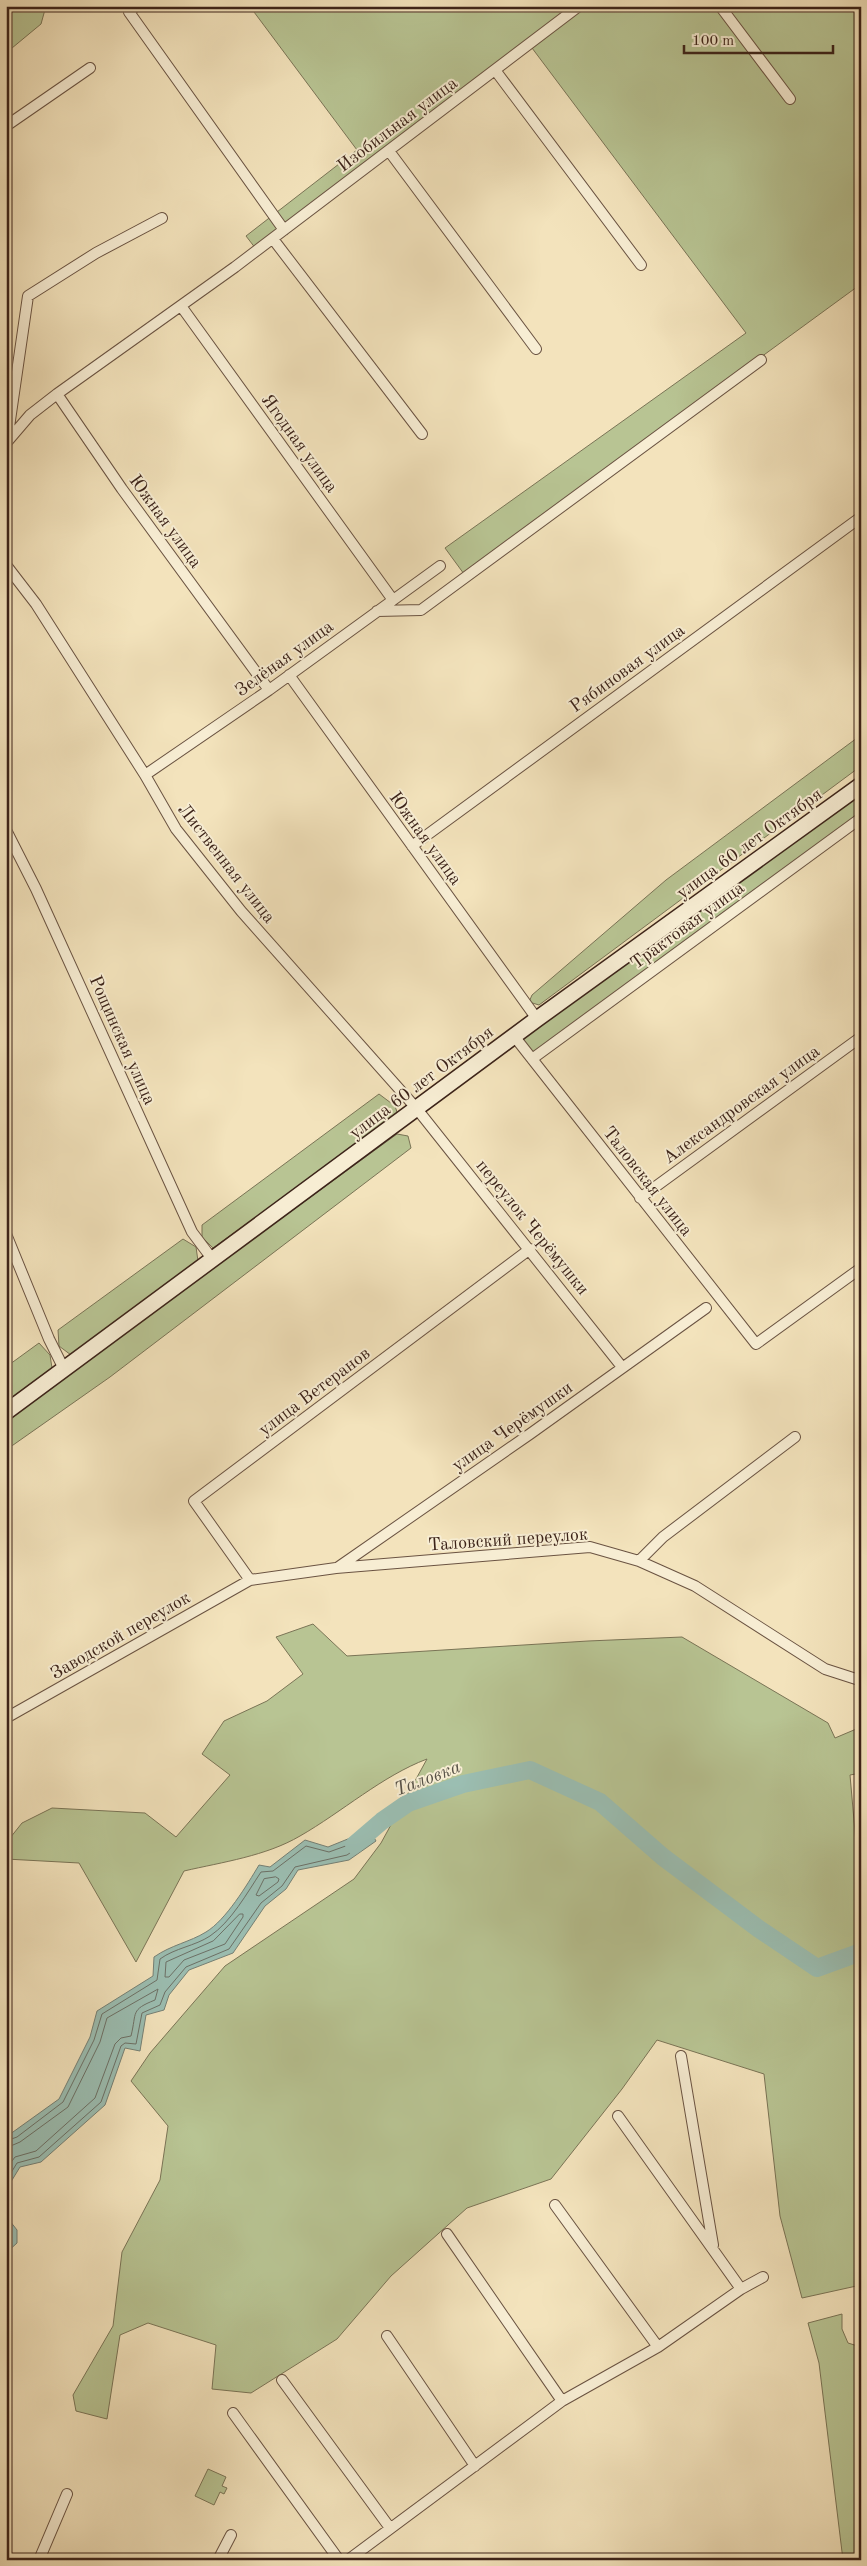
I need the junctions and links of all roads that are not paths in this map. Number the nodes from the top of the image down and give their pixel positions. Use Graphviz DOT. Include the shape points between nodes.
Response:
graph roads {
  1 [pos="136,6"];
  2 [pos="579,6"];
  3 [pos="720,6"];
  4 [pos="90,68"];
  5 [pos="495,70"];
  6 [pos="790,99"];
  7 [pos="6,126"];
  8 [pos="389,151"];
  9 [pos="162,218"];
  10 [pos="284,230"];
  11 [pos="273,239"];
  12 [pos="641,265"];
  13 [pos="181,306"];
  14 [pos="536,349"];
  15 [pos="761,360"];
  16 [pos="57,394"];
  17 [pos="422,434"];
  18 [pos="6,442"];
  19 [pos="861,517"];
  20 [pos="6,565"];
  21 [pos="440,566"];
  22 [pos="393,600"];
  23 [pos="377,611"];
  24 [pos="289,675"];
  25 [pos="269,690"];
  26 [pos="145,775"];
  27 [pos="861,785"];
  28 [pos="861,818"];
  29 [pos="6,830"];
  30 [pos="412,846"];
  31 [pos="537,1019"];
  32 [pos="514,1036"];
  33 [pos="861,1037"];
  34 [pos="532,1059"];
  35 [pos="416,1110"];
  36 [pos="640,1198"];
  37 [pos="6,1234"];
  38 [pos="530,1249"];
  39 [pos="213,1260"];
  40 [pos="861,1268"];
  41 [pos="706,1308"];
  42 [pos="622,1366"];
  43 [pos="64,1369"];
  44 [pos="6,1412"];
  45 [pos="795,1437"];
  46 [pos="639,1561"];
  47 [pos="336,1568"];
  48 [pos="250,1580"];
  49 [pos="856,1679"];
  50 [pos="6,1718"];
  51 [pos="681,2056"];
  52 [pos="618,2116"];
  53 [pos="555,2205"];
  54 [pos="447,2234"];
  55 [pos="713,2247"];
  56 [pos="763,2277"];
  57 [pos="741,2288"];
  58 [pos="387,2336"];
  59 [pos="658,2346"];
  60 [pos="282,2380"];
  61 [pos="562,2401"];
  62 [pos="233,2413"];
  63 [pos="475,2466"];
  64 [pos="67,2494"];
  65 [pos="390,2528"];
  66 [pos="231,2535"];
  67 [pos="39,2560"];
  68 [pos="218,2560"];
  69 [pos="338,2560"];
  70 [pos="348,2560"];
  1 -- 10 [label="street" via="129,12"];
  2 -- 5 [label="street, Изобильная улица"];
  3 -- 6 [label="street"];
  4 -- 7 [label="street"];
  5 -- 8 [label="street, Изобильная улица"];
  5 -- 12 [label="street"];
  8 -- 10 [label="street, Изобильная улица"];
  8 -- 14 [label="street"];
  9 -- 18 [label="street" via="96,253 28,296"];
  10 -- 11 [label="street, Изобильная улица"];
  11 -- 13 [label="street, Изобильная улица"];
  11 -- 17 [label="street"];
  13 -- 16 [label="street, Изобильная улица"];
  13 -- 22 [label="street, Ягодная улица"];
  15 -- 23 [label="street" via="421,610"];
  16 -- 18 [label="street, Изобильная улица" via="30,415"];
  16 -- 25 [label="street, Южная улица"];
  19 -- 30 [label="street, Рябиновая улица"];
  20 -- 26 [label="street, Лиственная улица" via="36,604"];
  21 -- 22 [label="street, Зелёная улица"];
  22 -- 23 [label="street, Зелёная улица"];
  23 -- 24 [label="street, Зелёная улица"];
  24 -- 25 [label="street, Зелёная улица"];
  24 -- 30 [label="street, Южная улица"];
  25 -- 26 [label="street, Зелёная улица"];
  26 -- 35 [label="street, Лиственная улица" via="176,829 241,912"];
  27 -- 31 [label="street, улица 60 лет Октября"];
  28 -- 34 [label="street, Трактовая улица"];
  29 -- 39 [label="street, Рощинская улица" via="192,1232"];
  30 -- 31 [label="street, Южная улица"];
  31 -- 32 [label="street, улица 60 лет Октября"];
  32 -- 34 [label="street, Таловская улица"];
  32 -- 35 [label="street, улица 60 лет Октября"];
  33 -- 36 [label="street, Александровская улица"];
  34 -- 36 [label="street, Таловская улица"];
  35 -- 38 [label="street, переулок Черёмушки"];
  35 -- 39 [label="street, улица 60 лет Октября"];
  36 -- 40 [label="street, Таловская улица" via="756,1344"];
  37 -- 43 [label="street"];
  38 -- 42 [label="street, переулок Черёмушки"];
  38 -- 48 [label="street, улица Ветеранов" via="194,1501"];
  39 -- 43 [label="street, улица 60 лет Октября"];
  41 -- 42 [label="street, улица Черёмушки"];
  42 -- 47 [label="street, улица Черёмушки"];
  43 -- 44 [label="street, улица 60 лет Октября"];
  45 -- 46 [label="street" via="663,1537"];
  46 -- 47 [label="street, Таловский переулок" via="590,1547"];
  46 -- 49 [label="street, Таловский переулок" via="695,1586 825,1669"];
  47 -- 48 [label="street, Таловский переулок"];
  48 -- 50 [label="street, Заводской переулок"];
  51 -- 55 [label="street"];
  52 -- 55 [label="street"];
  53 -- 59 [label="street"];
  54 -- 61 [label="street"];
  55 -- 57 [label="street"];
  56 -- 57 [label="street"];
  57 -- 59 [label="street"];
  58 -- 63 [label="street"];
  59 -- 61 [label="street"];
  60 -- 65 [label="street"];
  61 -- 63 [label="street"];
  62 -- 69 [label="street"];
  63 -- 65 [label="street"];
  64 -- 67 [label="street"];
  65 -- 70 [label="street"];
  66 -- 68 [label="street"];
}
